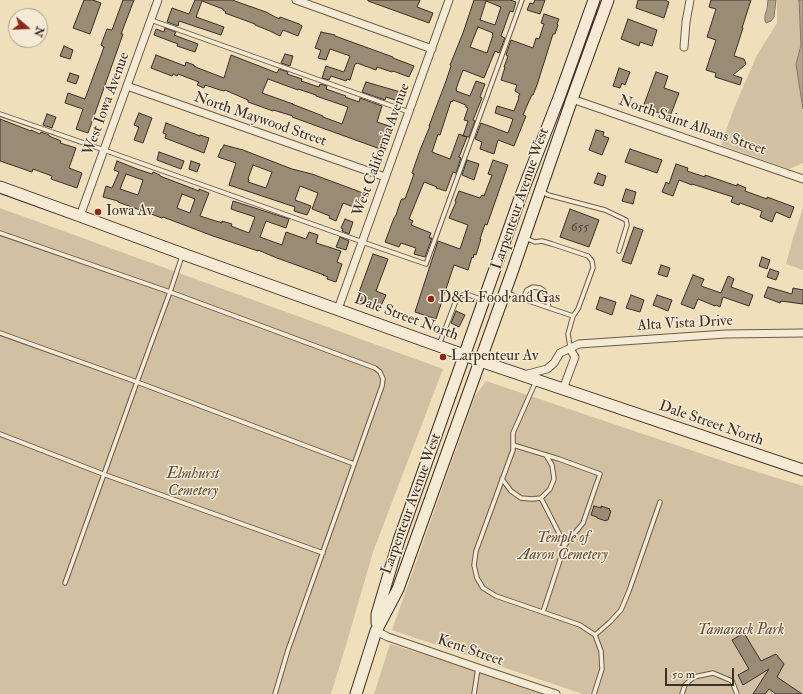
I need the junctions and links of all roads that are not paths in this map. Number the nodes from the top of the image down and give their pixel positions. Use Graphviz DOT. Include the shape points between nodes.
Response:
graph roads {
  1 [pos="158,0"];
  2 [pos="296,0"];
  3 [pos="449,0"];
  4 [pos="522,0"];
  5 [pos="594,0"];
  6 [pos="608,0"];
  7 [pos="690,0"];
  8 [pos="151,20"];
  9 [pos="684,47"];
  10 [pos="432,49"];
  11 [pos="127,86"];
  12 [pos="572,99"];
  13 [pos="409,112"];
  14 [pos="0,114"];
  15 [pos="104,150"];
  16 [pos="385,177"];
  17 [pos="803,178"];
  18 [pos="0,187"];
  19 [pos="540,191"];
  20 [pos="80,216"];
  21 [pos="0,233"];
  22 [pos="524,237"];
  23 [pos="363,242"];
  24 [pos="619,251"];
  25 [pos="183,254"];
  26 [pos="170,292"];
  27 [pos="505,292"];
  28 [pos="523,298"];
  29 [pos="484,300"];
  30 [pos="549,308"];
  31 [pos="338,309"];
  32 [pos="573,316"];
  33 [pos="0,333"];
  34 [pos="803,333"];
  35 [pos="439,345"];
  36 [pos="570,349"];
  37 [pos="464,354"];
  38 [pos="480,360"];
  39 [pos="522,375"];
  40 [pos="537,380"];
  41 [pos="136,382"];
  42 [pos="563,389"];
  43 [pos="0,434"];
  44 [pos="513,445"];
  45 [pos="546,455"];
  46 [pos="354,464"];
  47 [pos="803,470"];
  48 [pos="103,474"];
  49 [pos="502,479"];
  50 [pos="541,498"];
  51 [pos="660,502"];
  52 [pos="565,545"];
  53 [pos="323,553"];
  54 [pos="65,583"];
  55 [pos="544,612"];
  56 [pos="376,632"];
  57 [pos="595,635"];
  58 [pos="478,668"];
  59 [pos="274,694"];
  60 [pos="356,694"];
  61 [pos="474,694"];
  62 [pos="556,694"];
  63 [pos="594,694"];
  64 [pos="682,694"];
  65 [pos="737,694"];
  1 -- 8 [label="street, West Iowa Avenue"];
  2 -- 10 [label="street"];
  3 -- 10 [label="street, West California Avenue"];
  4 -- 23 [label="lane" via="426,264"];
  5 -- 29 [label="main road, Larpenteur Avenue West"];
  6 -- 12 [label="main road, Larpenteur Avenue West"];
  7 -- 9 [label="street"];
  8 -- 11 [label="street, West Iowa Avenue"];
  8 -- 13 [label="lane"];
  10 -- 13 [label="street, West California Avenue"];
  11 -- 15 [label="street, West Iowa Avenue"];
  11 -- 16 [label="street, North Maywood Street"];
  12 -- 17 [label="street, North Saint Albans Street"];
  12 -- 19 [label="main road, Larpenteur Avenue West"];
  13 -- 16 [label="street, West California Avenue"];
  14 -- 15 [label="lane"];
  15 -- 20 [label="street, West Iowa Avenue"];
  15 -- 23 [label="lane"];
  16 -- 23 [label="street, West California Avenue"];
  18 -- 20 [label="main road, Dale Street North"];
  19 -- 22 [label="main road, Larpenteur Avenue West"];
  19 -- 24 [label="lane" via="605,210 626,220 627,225"];
  20 -- 25 [label="main road, Dale Street North"];
  21 -- 26 [label="lane"];
  22 -- 27 [label="main road, Larpenteur Avenue West"];
  22 -- 32 [label="lane" via="588,256 592,261 593,268"];
  23 -- 31 [label="street, West California Avenue"];
  25 -- 26 [label="lane"];
  25 -- 31 [label="main road, Dale Street North"];
  26 -- 41 [label="lane"];
  26 -- 46 [label="lane" via="380,372 382,386"];
  27 -- 28 [label="lane"];
  27 -- 38 [label="main road, Larpenteur Avenue West"];
  28 -- 30 [label="lane"];
  28 -- 30 [label="lane" via="527,290 533,287 540,288 547,297"];
  29 -- 35 [label="lane" via="469,295 456,298"];
  29 -- 37 [label="main road, Larpenteur Avenue West"];
  30 -- 32 [label="lane"];
  31 -- 35 [label="main road, Dale Street North"];
  32 -- 36 [label="lane" via="568,334"];
  33 -- 41 [label="lane"];
  34 -- 36 [label="street, Alta Vista Drive" via="726,334 589,343 579,344"];
  35 -- 37 [label="main road, Dale Street North"];
  36 -- 39 [label="street, Alta Vista Drive" via="560,353 547,369"];
  36 -- 42 [label="street" via="575,357"];
  37 -- 38 [label="main road, Dale Street North"];
  37 -- 56 [label="main road, Larpenteur Avenue West" via="399,540 378,614"];
  38 -- 39 [label="main road, Dale Street North"];
  38 -- 56 [label="main road, Larpenteur Avenue West" via="398,589"];
  39 -- 40 [label="main road, Dale Street North"];
  40 -- 42 [label="main road, Dale Street North"];
  40 -- 44 [label="lane" via="513,433"];
  41 -- 46 [label="lane"];
  41 -- 48 [label="lane"];
  42 -- 47 [label="main road, Dale Street North"];
  43 -- 48 [label="lane"];
  44 -- 45 [label="lane"];
  44 -- 49 [label="lane"];
  45 -- 50 [label="lane" via="552,465 554,479 550,489"];
  45 -- 52 [label="lane" via="600,474 583,523"];
  46 -- 53 [label="lane"];
  48 -- 53 [label="lane"];
  48 -- 54 [label="lane"];
  49 -- 50 [label="lane" via="511,491 521,498"];
  49 -- 55 [label="lane" via="476,551 474,565 477,578 483,588 496,596"];
  50 -- 52 [label="lane"];
  51 -- 57 [label="lane" via="630,591 621,610"];
  52 -- 55 [label="lane"];
  53 -- 59 [label="lane"];
  55 -- 57 [label="lane" via="580,624"];
  56 -- 58 [label="street, Kent Street"];
  56 -- 60 [label="main road, Larpenteur Avenue West"];
  57 -- 63 [label="lane" via="601,651 602,669"];
  58 -- 61 [label="lane"];
  58 -- 62 [label="street, Kent Street"];
  64 -- 65 [label="lane" via="685,685 694,677 713,673 732,681"];
}
